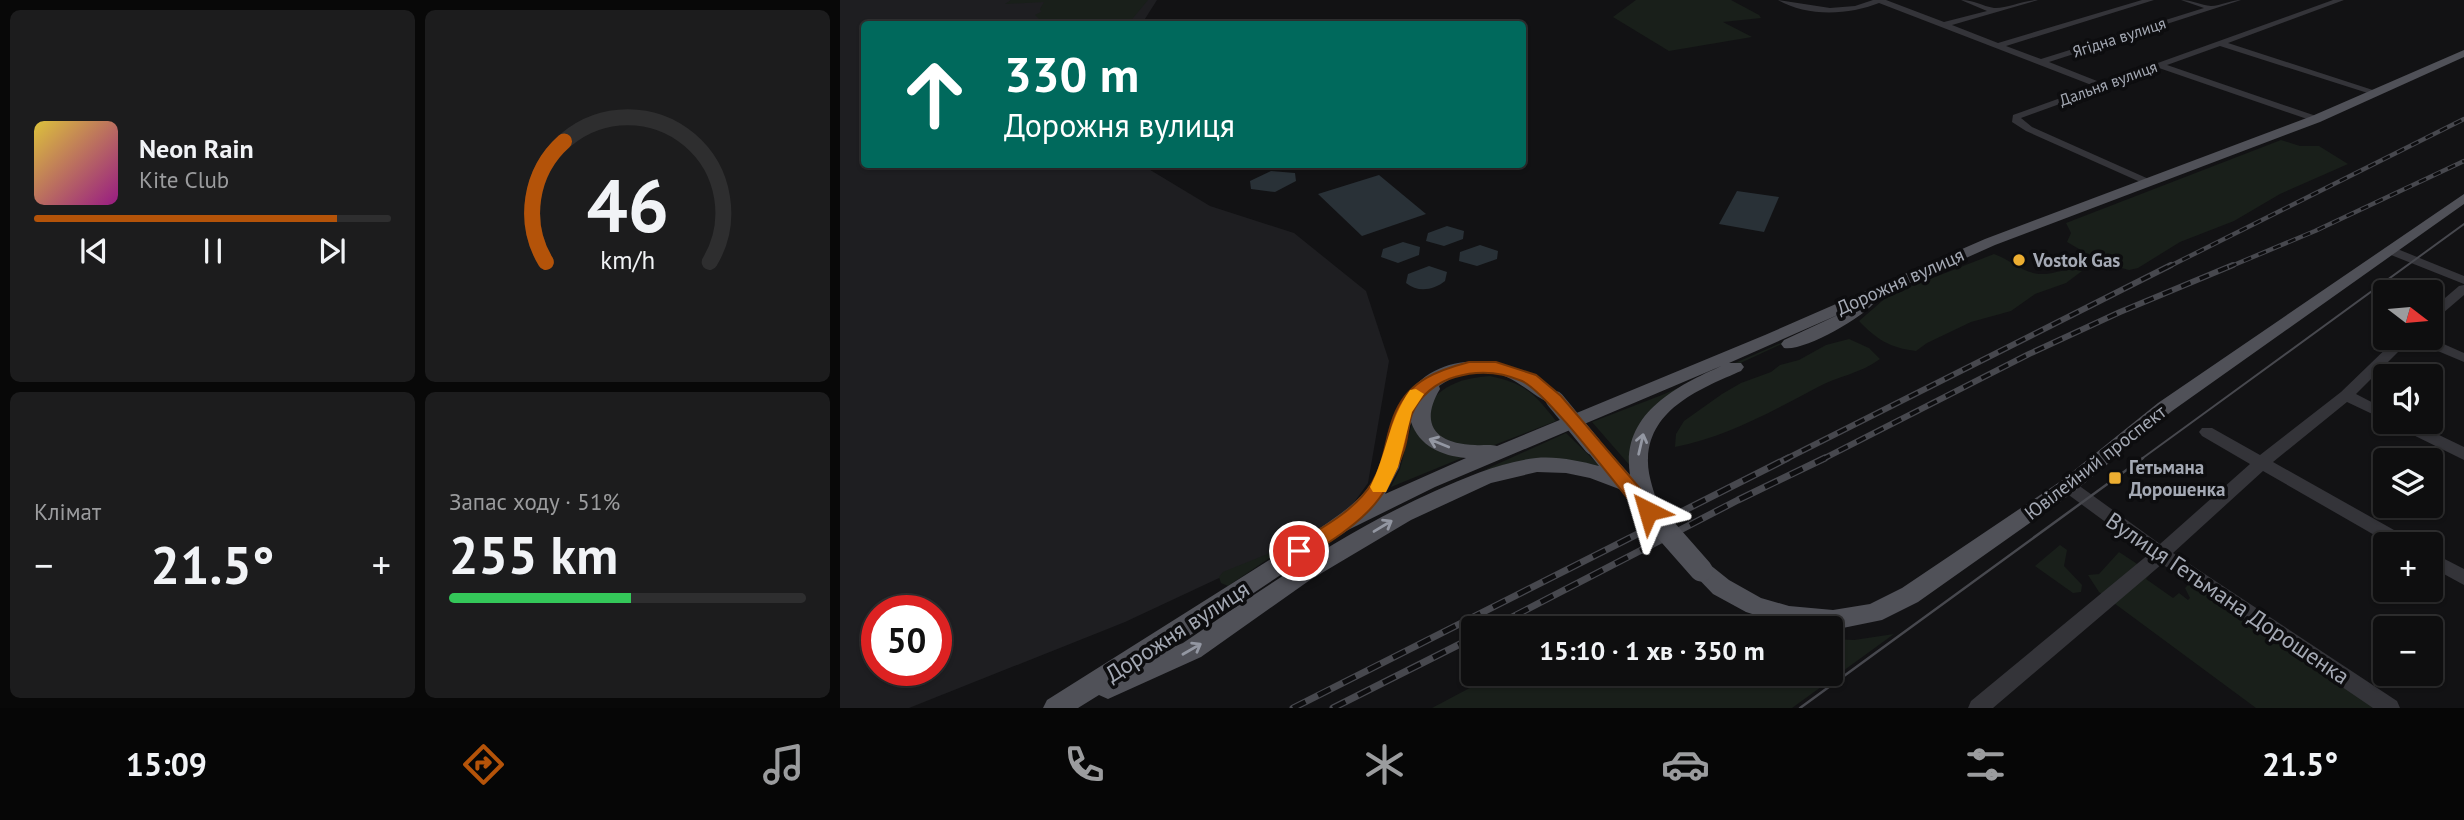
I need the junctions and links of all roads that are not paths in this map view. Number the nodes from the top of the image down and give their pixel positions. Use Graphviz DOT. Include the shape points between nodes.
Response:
graph roads {
  1 [pos="1782,0"];
  2 [pos="1879,0"];
  3 [pos="1965,0"];
  4 [pos="2035,0"];
  5 [pos="2150,0"];
  6 [pos="2185,0"];
  7 [pos="2237,0"];
  8 [pos="2340,0"];
  9 [pos="2213,8"];
  10 [pos="1996,11"];
  11 [pos="1944,26"];
  12 [pos="2218,43"];
  13 [pos="1997,46"];
  14 [pos="2464,53"];
  15 [pos="2042,62"];
  16 [pos="2158,65"];
  17 [pos="2100,85"];
  18 [pos="2377,93"];
  19 [pos="2316,119"];
  20 [pos="2147,182"];
  21 [pos="2464,198"];
  22 [pos="2390,250"];
  23 [pos="2464,280"];
  24 [pos="1885,287"];
  25 [pos="2464,289"];
  26 [pos="2443,306"];
  27 [pos="2443,349"];
  28 [pos="2393,350"];
  29 [pos="2464,358"];
  30 [pos="1442,375"];
  31 [pos="2346,395"];
  32 [pos="2373,409"];
  33 [pos="2207,432"];
  34 [pos="2424,434"];
  35 [pos="1529,439"];
  36 [pos="2464,454"];
  37 [pos="2261,463"];
  38 [pos="1627,485"];
  39 [pos="2068,486"];
  40 [pos="1648,511"];
  41 [pos="1338,527"];
  42 [pos="2383,532"];
  43 [pos="2161,554"];
  44 [pos="2443,566"];
  45 [pos="2464,578"];
  46 [pos="1056,708"];
  47 [pos="1063,708"];
  48 [pos="1978,708"];
  49 [pos="2390,708"];
  1 -- 2 [label="street" via="1823,11"];
  2 -- 11 [label="street"];
  3 -- 10 [label="street"];
  4 -- 10 [label="street"];
  5 -- 13 [label="street"];
  6 -- 9 [label="street"];
  7 -- 9 [label="street, Ягідна вулиця"];
  8 -- 12 [label="street, Дальня вулиця"];
  9 -- 15 [label="street, Ягідна вулиця"];
  10 -- 11 [label="street"];
  11 -- 13 [label="street"];
  12 -- 16 [label="street, Дальня вулиця"];
  12 -- 18 [label="street"];
  13 -- 15 [label="street"];
  14 -- 18 [label="main road, Дорожня вулиця"];
  15 -- 17 [label="street"];
  16 -- 17 [label="street, Дальня вулиця"];
  16 -- 19 [label="street"];
  17 -- 20 [label="street, Дальня вулиця" via="2015,119"];
  18 -- 19 [label="main road, Дорожня вулиця"];
  19 -- 20 [label="main road, Дорожня вулиця"];
  20 -- 24 [label="main road, Дорожня вулиця"];
  21 -- 22 [label="main road, Ювілейний проспект"];
  22 -- 23 [label="street"];
  22 -- 39 [label="main road, Ювілейний проспект" via="2165,407"];
  24 -- 35 [label="main road, Дорожня вулиця" via="1759,345"];
  40 -- 24 [label="main road, one-way" via="1639,450 1644,432 1659,410 1719,375 1847,318"];
  25 -- 26 [label="street"];
  27 -- 29 [label="street"];
  28 -- 31 [label="street"];
  35 -- 30 [label="main road, one-way" via="1488,452 1465,451 1428,438 1419,426 1418,411"];
  30 -- 38 [label="main road, Ювілейний проспект, bridge" via="1469,367 1496,367 1531,379 1555,400"];
  30 -- 41 [label="main road" via="1409,402 1381,485"];
  31 -- 32 [label="street"];
  31 -- 37 [label="street"];
  33 -- 37 [label="street"];
  34 -- 36 [label="street"];
  35 -- 41 [label="main road, Дорожня вулиця" via="1417,486"];
  37 -- 42 [label="street"];
  37 -- 43 [label="street"];
  38 -- 40 [label="main road, Ювілейний проспект"];
  47 -- 38 [label="main road, one-way" via="1192,650 1301,574 1392,520 1486,477 1537,465 1556,466 1594,472"];
  39 -- 40 [label="main road, Ювілейний проспект, bridge" via="1910,595 1874,613 1833,620 1754,605 1721,587"];
  39 -- 43 [label="street, Вулиця Гетьмана Дорошенка"];
  41 -- 46 [label="main road, Дорожня вулиця"];
  43 -- 48 [label="street"];
  43 -- 49 [label="street, Вулиця Гетьмана Дорошенка"];
  44 -- 45 [label="street"];
}
